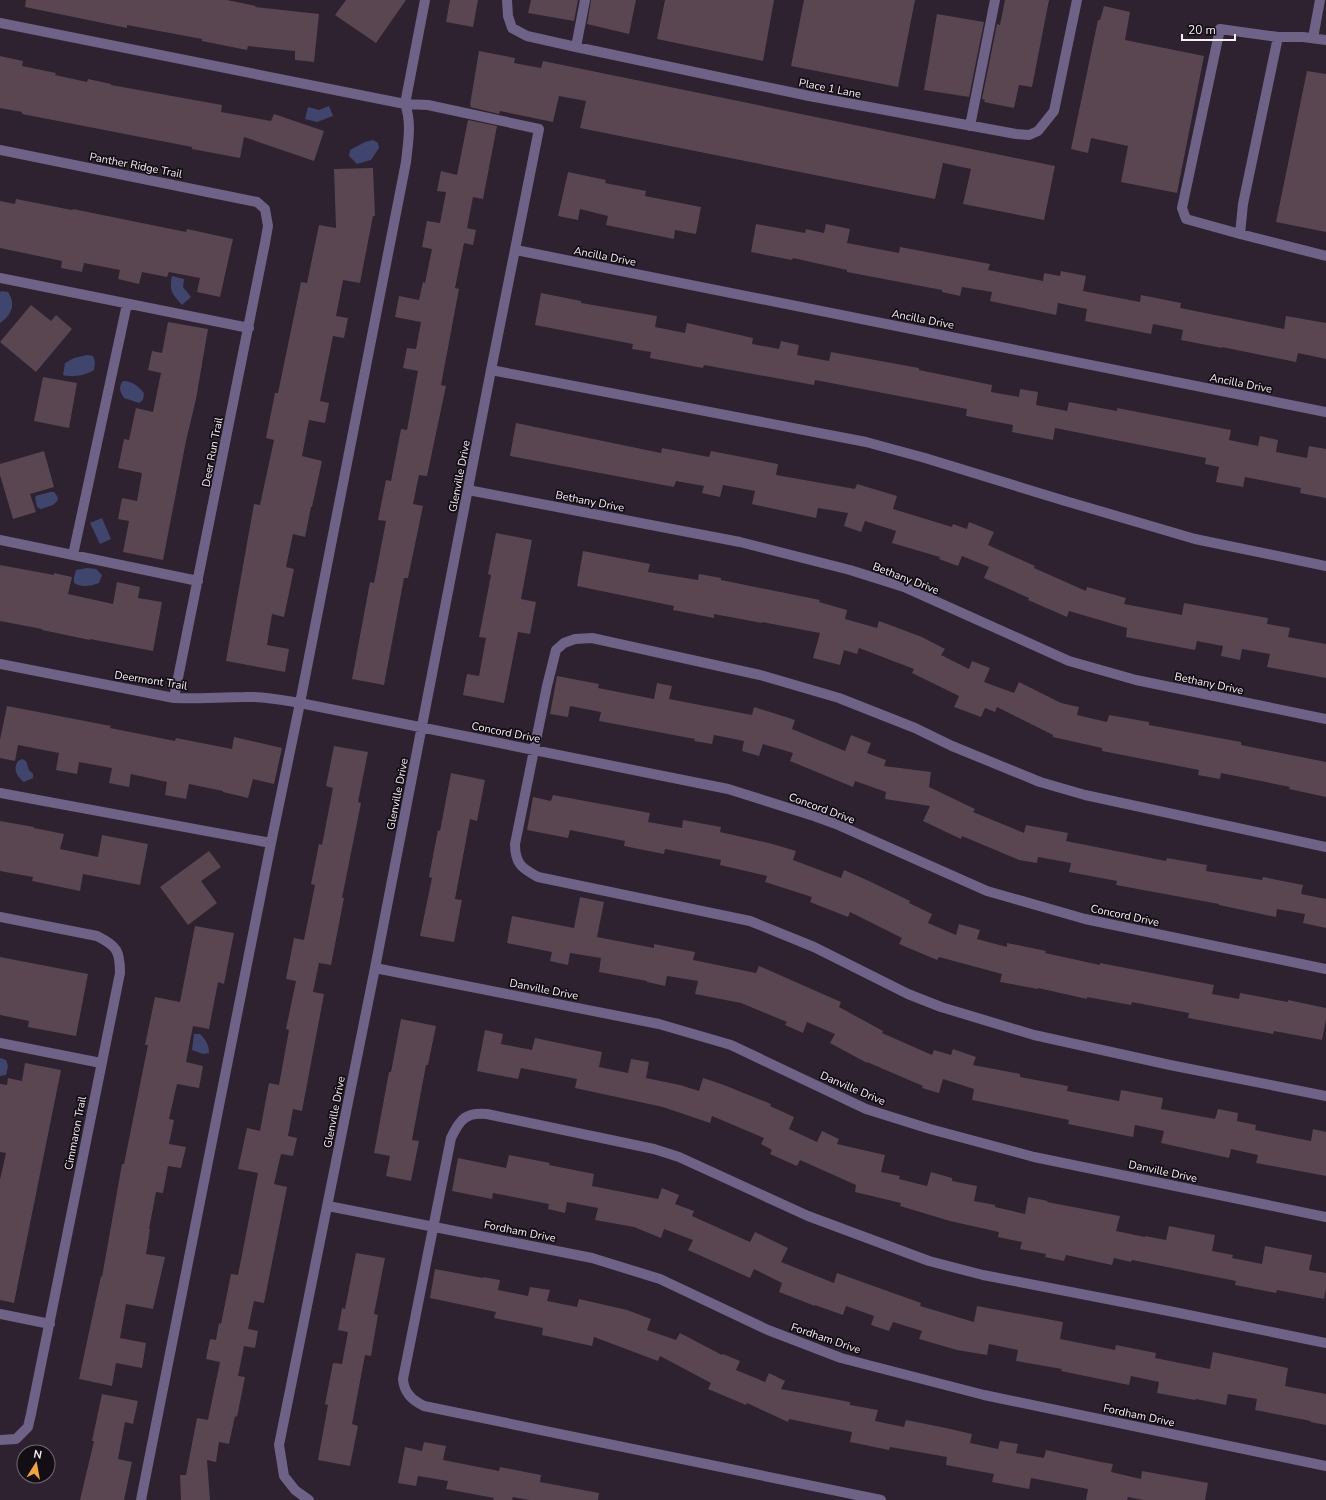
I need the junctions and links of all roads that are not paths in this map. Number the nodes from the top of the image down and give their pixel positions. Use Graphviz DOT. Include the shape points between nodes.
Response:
graph roads {
  1 [pos="426,0"];
  2 [pos="507,0"];
  3 [pos="585,0"];
  4 [pos="995,0"];
  5 [pos="1077,0"];
  6 [pos="1320,0"];
  7 [pos="0,23"];
  8 [pos="1278,37"];
  9 [pos="1313,38"];
  10 [pos="1326,40"];
  11 [pos="576,47"];
  12 [pos="405,104"];
  13 [pos="970,126"];
  14 [pos="0,150"];
  15 [pos="265,209"];
  16 [pos="1240,234"];
  17 [pos="516,250"];
  18 [pos="1326,256"];
  19 [pos="0,278"];
  20 [pos="127,304"];
  21 [pos="249,328"];
  22 [pos="491,370"];
  23 [pos="1326,412"];
  24 [pos="468,490"];
  25 [pos="0,540"];
  26 [pos="73,555"];
  27 [pos="1326,566"];
  28 [pos="198,581"];
  29 [pos="0,664"];
  30 [pos="174,698"];
  31 [pos="300,703"];
  32 [pos="1326,719"];
  33 [pos="422,728"];
  34 [pos="534,750"];
  35 [pos="0,793"];
  36 [pos="271,843"];
  37 [pos="1326,847"];
  38 [pos="0,916"];
  39 [pos="375,968"];
  40 [pos="1326,969"];
  41 [pos="0,1043"];
  42 [pos="101,1063"];
  43 [pos="1326,1096"];
  44 [pos="328,1206"];
  45 [pos="1326,1217"];
  46 [pos="434,1227"];
  47 [pos="0,1314"];
  48 [pos="50,1324"];
  49 [pos="1326,1343"];
  50 [pos="0,1440"];
  51 [pos="1326,1466"];
  52 [pos="141,1500"];
  53 [pos="309,1500"];
  54 [pos="881,1500"];
  1 -- 12 [label="street"];
  2 -- 11 [label="street, Place 1 Lane" via="512,28 527,36"];
  3 -- 11 [label="street"];
  4 -- 13 [label="street"];
  5 -- 13 [label="street, Place 1 Lane" via="1054,111 1046,123 1029,135"];
  6 -- 9 [label="street"];
  7 -- 12 [label="street"];
  8 -- 9 [label="street"];
  8 -- 16 [label="street" via="1243,204"];
  8 -- 16 [label="street" via="1220,29 1182,208 1186,219"];
  9 -- 10 [label="street"];
  11 -- 13 [label="street, Place 1 Lane" via="809,96"];
  12 -- 17 [label="street, Glenville Drive" via="428,105 540,129"];
  12 -- 31 [label="street" via="409,115 406,162"];
  14 -- 15 [label="street, Panther Ridge Trail" via="257,202"];
  15 -- 21 [label="street, Deer Run Trail" via="268,226"];
  16 -- 18 [label="street"];
  17 -- 22 [label="street, Glenville Drive"];
  17 -- 23 [label="street, Ancilla Drive"];
  19 -- 20 [label="street"];
  20 -- 21 [label="street"];
  20 -- 26 [label="street"];
  21 -- 28 [label="street, Deer Run Trail"];
  22 -- 24 [label="street, Glenville Drive"];
  22 -- 27 [label="street" via="866,442 1195,539"];
  24 -- 32 [label="street, Bethany Drive" via="740,542 850,570 904,587 1069,661 1136,680"];
  24 -- 33 [label="street, Glenville Drive"];
  25 -- 26 [label="street"];
  26 -- 28 [label="street"];
  28 -- 30 [label="street, Deer Run Trail"];
  29 -- 30 [label="street, Deermont Trail"];
  30 -- 31 [label="street, Deermont Trail" via="246,697"];
  31 -- 33 [label="street, Concord Drive"];
  31 -- 36 [label="street"];
  33 -- 34 [label="street, Concord Drive"];
  33 -- 39 [label="street, Glenville Drive"];
  34 -- 37 [label="street" via="556,650 564,643 575,639 592,638 744,672 839,698 1040,782 1085,795"];
  34 -- 40 [label="street, Concord Drive" via="728,789 836,824 987,891 1085,919"];
  34 -- 43 [label="street" via="514,844 515,856 520,864 538,877 750,921 814,947 908,994 941,1007 1034,1035"];
  35 -- 36 [label="street"];
  36 -- 52 [label="street"];
  38 -- 42 [label="street, Cimmaron Trail" via="97,936 110,942 116,949 120,960 120,973"];
  39 -- 44 [label="street, Glenville Drive"];
  39 -- 45 [label="street, Danville Drive" via="659,1024 731,1045 866,1109 930,1129 1034,1157"];
  41 -- 42 [label="street"];
  42 -- 48 [label="street, Cimmaron Trail"];
  44 -- 46 [label="street, Fordham Drive"];
  44 -- 53 [label="street, Glenville Drive" via="279,1445 284,1476 295,1490"];
  46 -- 49 [label="street" via="451,1138 455,1129 468,1115 487,1114 654,1149 808,1216 929,1261 983,1275"];
  46 -- 51 [label="street, Fordham Drive" via="592,1258 660,1279 768,1330 841,1358 984,1395"];
  46 -- 54 [label="street" via="403,1379 407,1394 415,1402 424,1406"];
  47 -- 48 [label="street"];
  48 -- 50 [label="street, Cimmaron Trail" via="28,1427 16,1439"];
}
